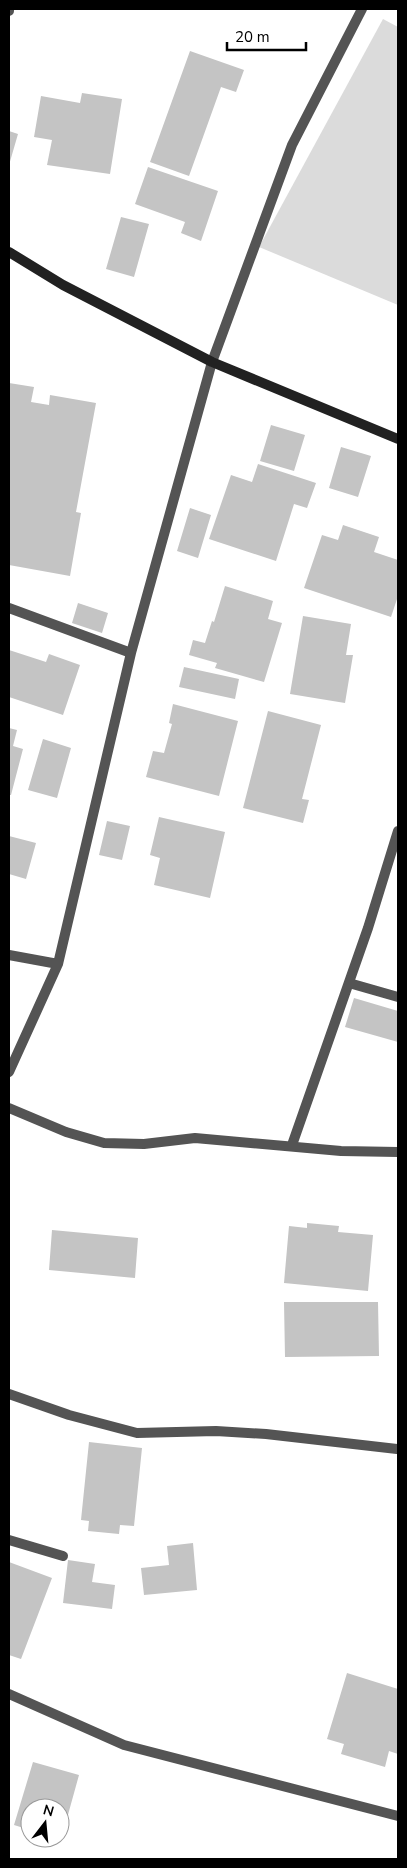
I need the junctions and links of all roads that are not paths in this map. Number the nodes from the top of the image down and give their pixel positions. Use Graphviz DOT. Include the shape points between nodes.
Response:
graph roads {
  1 [pos="362,9"];
  2 [pos="9,252"];
  3 [pos="212,362"];
  4 [pos="398,439"];
  5 [pos="9,608"];
  6 [pos="131,653"];
  7 [pos="398,832"];
  8 [pos="9,955"];
  9 [pos="58,964"];
  10 [pos="349,983"];
  11 [pos="398,997"];
  12 [pos="9,1072"];
  13 [pos="9,1108"];
  14 [pos="292,1145"];
  15 [pos="398,1152"];
  16 [pos="9,1394"];
  17 [pos="396,1449"];
  18 [pos="9,1540"];
  19 [pos="63,1556"];
  20 [pos="9,1694"];
  21 [pos="398,1816"];
  1 -- 3 [label="street" via="292,145"];
  2 -- 3 [label="street" via="63,285"];
  3 -- 4 [label="street"];
  3 -- 6 [label="street"];
  5 -- 6 [label="street"];
  6 -- 9 [label="street"];
  7 -- 10 [label="street"];
  8 -- 9 [label="street"];
  9 -- 12 [label="street"];
  10 -- 11 [label="street"];
  10 -- 14 [label="street"];
  13 -- 14 [label="street" via="66,1132 104,1143 144,1144 194,1138"];
  14 -- 15 [label="street" via="342,1151"];
  16 -- 17 [label="street" via="69,1416 137,1433 216,1430"];
  18 -- 19 [label="street"];
  20 -- 21 [label="street" via="124,1745"];
}
